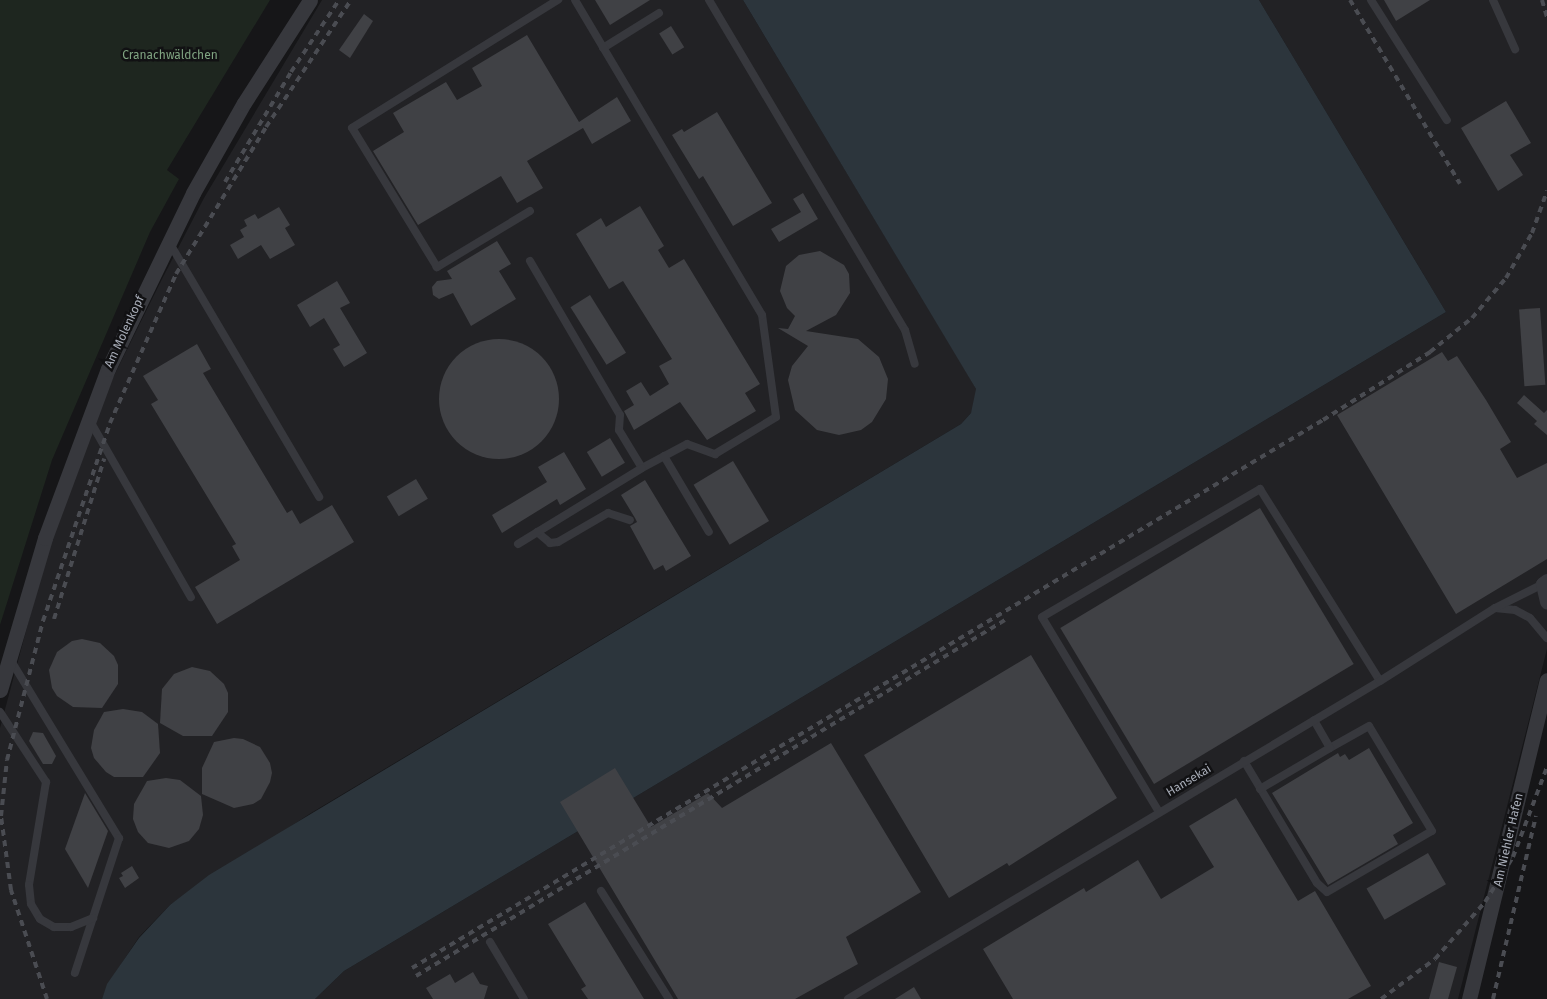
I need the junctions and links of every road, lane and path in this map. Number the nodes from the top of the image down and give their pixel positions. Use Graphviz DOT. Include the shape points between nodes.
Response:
graph roads {
  1 [pos="310,0"];
  2 [pos="558,0"];
  3 [pos="575,0"];
  4 [pos="709,0"];
  5 [pos="1371,0"];
  6 [pos="1493,0"];
  7 [pos="660,13"];
  8 [pos="603,48"];
  9 [pos="1515,49"];
  10 [pos="1447,120"];
  11 [pos="530,211"];
  12 [pos="168,241"];
  13 [pos="530,261"];
  14 [pos="915,364"];
  15 [pos="89,419"];
  16 [pos="664,456"];
  17 [pos="642,468"];
  18 [pos="319,497"];
  19 [pos="630,520"];
  20 [pos="537,532"];
  21 [pos="709,532"];
  22 [pos="518,544"];
  23 [pos="1545,582"];
  24 [pos="191,597"];
  25 [pos="1547,602"];
  26 [pos="1495,608"];
  27 [pos="1547,638"];
  28 [pos="9,657"];
  29 [pos="1380,680"];
  30 [pos="1547,680"];
  31 [pos="0,690"];
  32 [pos="0,712"];
  33 [pos="1314,720"];
  34 [pos="1330,748"];
  35 [pos="1244,761"];
  36 [pos="1260,789"];
  37 [pos="1158,812"];
  38 [pos="602,891"];
  39 [pos="93,918"];
  40 [pos="490,942"];
  41 [pos="75,973"];
  42 [pos="524,999"];
  43 [pos="668,999"];
  44 [pos="848,999"];
  45 [pos="1469,999"];
  1 -- 12 [label="street, Am Molenkopf" via="244,103"];
  2 -- 11 [label="lane" via="352,128 437,267"];
  3 -- 8 [label="lane"];
  4 -- 14 [label="lane" via="905,330"];
  5 -- 10 [label="lane"];
  6 -- 9 [label="lane"];
  7 -- 8 [label="lane"];
  8 -- 16 [label="lane" via="762,315 776,417 715,454 687,444"];
  12 -- 15 [label="street, Am Molenkopf" via="108,369"];
  12 -- 18 [label="lane"];
  13 -- 17 [label="lane" via="620,415 619,430"];
  15 -- 24 [label="lane"];
  15 -- 28 [label="street, Am Molenkopf" via="45,538"];
  16 -- 17 [label="lane"];
  16 -- 21 [label="lane"];
  17 -- 20 [label="lane"];
  19 -- 20 [label="lane" via="608,513 550,544"];
  20 -- 22 [label="lane"];
  23 -- 25 [label="street"];
  23 -- 26 [label="lane, Hansekai"];
  26 -- 27 [label="lane" via="1514,610 1530,618"];
  26 -- 29 [label="lane, Hansekai"];
  28 -- 31 [label="street, Am Molenkopf"];
  28 -- 39 [label="lane" via="119,838"];
  29 -- 33 [label="lane, Hansekai"];
  29 -- 37 [label="lane" via="1260,489 1042,617"];
  30 -- 45 [label="street, Am Niehler Hafen"];
  32 -- 39 [label="lane" via="46,782 28,885 31,904 40,919 54,927 71,927"];
  33 -- 34 [label="lane"];
  33 -- 35 [label="lane, Hansekai"];
  34 -- 36 [label="lane"];
  34 -- 36 [label="lane" via="1369,726 1432,832 1327,892 1317,883"];
  35 -- 36 [label="lane"];
  35 -- 37 [label="lane, Hansekai"];
  37 -- 44 [label="lane, Hansekai"];
  38 -- 43 [label="lane"];
  39 -- 41 [label="lane"];
  40 -- 42 [label="lane"];
}
